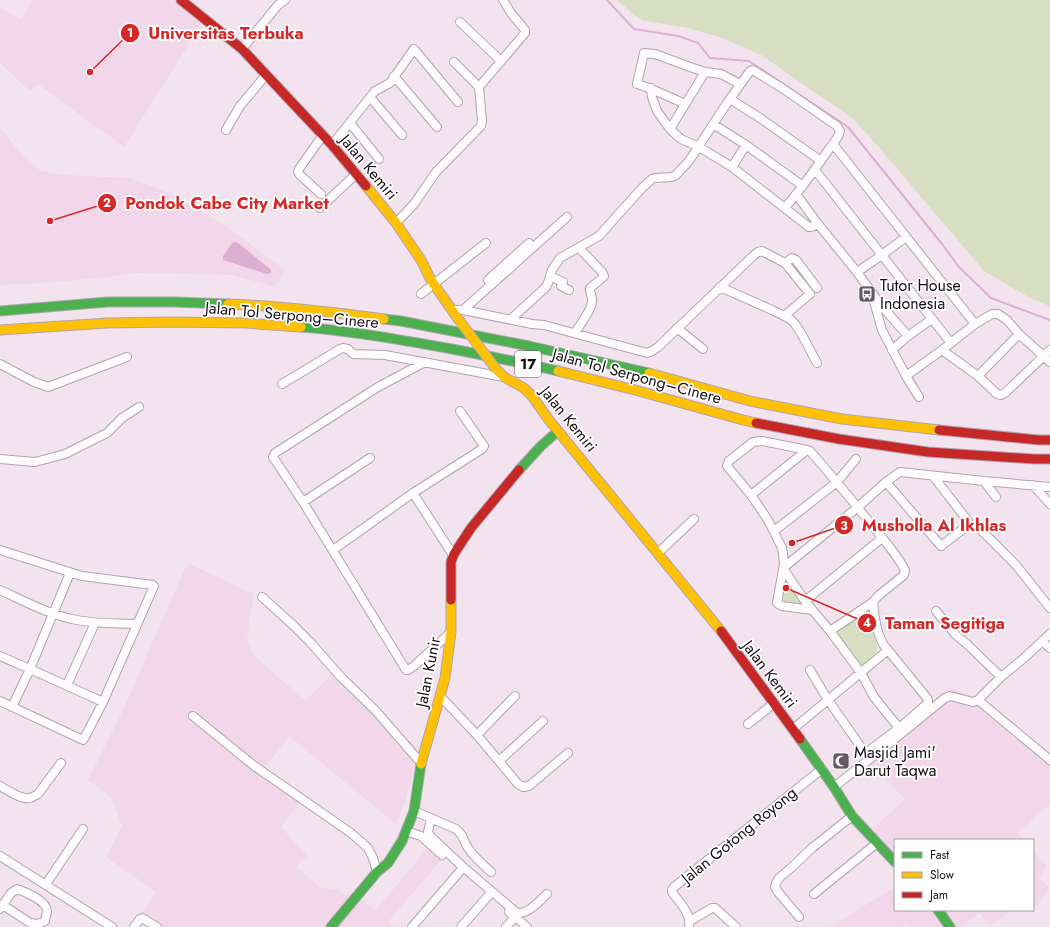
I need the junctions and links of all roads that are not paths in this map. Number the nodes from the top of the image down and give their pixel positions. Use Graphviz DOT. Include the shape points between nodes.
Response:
graph roads {
  1 [pos="181,0"];
  2 [pos="285,0"];
  3 [pos="503,0"];
  4 [pos="460,22"];
  5 [pos="242,50"];
  6 [pos="501,61"];
  7 [pos="454,62"];
  8 [pos="705,72"];
  9 [pos="266,75"];
  10 [pos="394,76"];
  11 [pos="740,84"];
  12 [pos="479,87"];
  13 [pos="651,88"];
  14 [pos="370,97"];
  15 [pos="730,98"];
  16 [pos="458,102"];
  17 [pos="685,104"];
  18 [pos="350,123"];
  19 [pos="713,124"];
  20 [pos="437,127"];
  21 [pos="670,129"];
  22 [pos="226,130"];
  23 [pos="323,135"];
  24 [pos="402,135"];
  25 [pos="833,144"];
  26 [pos="332,145"];
  27 [pos="746,145"];
  28 [pos="698,147"];
  29 [pos="379,160"];
  30 [pos="821,161"];
  31 [pos="732,167"];
  32 [pos="815,170"];
  33 [pos="356,174"];
  34 [pos="802,186"];
  35 [pos="322,194"];
  36 [pos="796,194"];
  37 [pos="320,208"];
  38 [pos="785,208"];
  39 [pos="567,217"];
  40 [pos="396,223"];
  41 [pos="818,224"];
  42 [pos="906,237"];
  43 [pos="486,243"];
  44 [pos="529,243"];
  45 [pos="579,248"];
  46 [pos="882,255"];
  47 [pos="785,263"];
  48 [pos="857,272"];
  49 [pos="550,276"];
  50 [pos="434,284"];
  51 [pos="720,287"];
  52 [pos="817,288"];
  53 [pos="569,290"];
  54 [pos="872,292"];
  55 [pos="421,294"];
  56 [pos="0,311"];
  57 [pos="457,311"];
  58 [pos="784,316"];
  59 [pos="511,319"];
  60 [pos="932,319"];
  61 [pos="975,324"];
  62 [pos="678,328"];
  63 [pos="0,330"];
  64 [pos="575,333"];
  65 [pos="1019,334"];
  66 [pos="908,336"];
  67 [pos="951,343"];
  68 [pos="703,349"];
  69 [pos="892,350"];
  70 [pos="942,350"];
  71 [pos="1050,350"];
  72 [pos="1043,356"];
  73 [pos="127,357"];
  74 [pos="425,362"];
  75 [pos="1050,362"];
  76 [pos="817,363"];
  77 [pos="0,364"];
  78 [pos="906,376"];
  79 [pos="978,376"];
  80 [pos="504,377"];
  81 [pos="282,384"];
  82 [pos="918,397"];
  83 [pos="138,407"];
  84 [pos="460,411"];
  85 [pos="558,431"];
  86 [pos="1050,440"];
  87 [pos="807,450"];
  88 [pos="370,458"];
  89 [pos="0,459"];
  90 [pos="856,459"];
  91 [pos="1050,459"];
  92 [pos="933,476"];
  93 [pos="984,481"];
  94 [pos="837,482"];
  95 [pos="886,482"];
  96 [pos="1033,485"];
  97 [pos="1050,487"];
  98 [pos="413,493"];
  99 [pos="751,495"];
  100 [pos="996,497"];
  101 [pos="303,502"];
  102 [pos="1050,504"];
  103 [pos="858,508"];
  104 [pos="694,519"];
  105 [pos="774,531"];
  106 [pos="983,532"];
  107 [pos="882,538"];
  108 [pos="0,550"];
  109 [pos="333,550"];
  110 [pos="658,553"];
  111 [pos="453,555"];
  112 [pos="783,568"];
  113 [pos="70,573"];
  114 [pos="0,590"];
  115 [pos="262,597"];
  116 [pos="805,601"];
  117 [pos="873,602"];
  118 [pos="1050,608"];
  119 [pos="812,610"];
  120 [pos="936,611"];
  121 [pos="54,613"];
  122 [pos="95,623"];
  123 [pos="137,624"];
  124 [pos="830,631"];
  125 [pos="451,632"];
  126 [pos="1050,634"];
  127 [pos="1042,641"];
  128 [pos="1050,648"];
  129 [pos="888,650"];
  130 [pos="0,656"];
  131 [pos="30,669"];
  132 [pos="810,670"];
  133 [pos="861,672"];
  134 [pos="1001,677"];
  135 [pos="67,685"];
  136 [pos="440,696"];
  137 [pos="515,696"];
  138 [pos="828,700"];
  139 [pos="978,700"];
  140 [pos="0,702"];
  141 [pos="103,702"];
  142 [pos="773,703"];
  143 [pos="12,706"];
  144 [pos="193,716"];
  145 [pos="543,721"];
  146 [pos="748,724"];
  147 [pos="899,728"];
  148 [pos="793,729"];
  149 [pos="477,735"];
  150 [pos="568,753"];
  151 [pos="1050,760"];
  152 [pos="499,761"];
  153 [pos="61,763"];
  154 [pos="421,763"];
  155 [pos="822,770"];
  156 [pos="0,786"];
  157 [pos="834,787"];
  158 [pos="414,811"];
  159 [pos="852,816"];
  160 [pos="431,818"];
  161 [pos="83,829"];
  162 [pos="406,831"];
  163 [pos="877,843"];
  164 [pos="0,856"];
  165 [pos="894,861"];
  166 [pos="461,870"];
  167 [pos="377,872"];
  168 [pos="491,872"];
  169 [pos="46,884"];
  170 [pos="546,894"];
  171 [pos="814,894"];
  172 [pos="489,895"];
  173 [pos="1,907"];
  174 [pos="939,911"];
  175 [pos="799,916"];
  176 [pos="515,917"];
  177 [pos="689,924"];
  178 [pos="112,927"];
  179 [pos="134,927"];
  180 [pos="157,927"];
  181 [pos="331,927"];
  182 [pos="412,927"];
  183 [pos="461,927"];
  184 [pos="506,927"];
  185 [pos="527,927"];
  186 [pos="736,927"];
  187 [pos="950,927"];
  1 -- 5 [label="main road, Jalan Kemiri"];
  2 -- 5 [label="street" via="278,5"];
  3 -- 6 [label="street" via="526,31"];
  4 -- 6 [label="street"];
  5 -- 9 [label="main road, Jalan Kemiri"];
  6 -- 12 [label="street"];
  7 -- 12 [label="street"];
  8 -- 11 [label="street" via="721,74"];
  8 -- 13 [label="street" via="655,54 644,53 637,84"];
  8 -- 17 [label="street"];
  9 -- 22 [label="street" via="240,106"];
  9 -- 23 [label="main road, Jalan Kemiri"];
  10 -- 14 [label="street"];
  10 -- 16 [label="street" via="414,49"];
  10 -- 20 [label="street"];
  11 -- 15 [label="street"];
  11 -- 25 [label="street" via="753,70 782,88 837,126 840,131"];
  12 -- 40 [label="street" via="481,126 436,172 414,204"];
  13 -- 17 [label="street"];
  13 -- 21 [label="street" via="654,105"];
  14 -- 18 [label="street"];
  14 -- 24 [label="street"];
  15 -- 19 [label="street"];
  15 -- 30 [label="street"];
  17 -- 21 [label="street"];
  18 -- 26 [label="street"];
  18 -- 29 [label="street"];
  19 -- 27 [label="street"];
  19 -- 28 [label="street"];
  21 -- 28 [label="street" via="681,139"];
  23 -- 26 [label="main road, Jalan Kemiri"];
  23 -- 35 [label="street" via="298,171"];
  25 -- 30 [label="street"];
  25 -- 42 [label="street"];
  26 -- 33 [label="main road, Jalan Kemiri"];
  27 -- 31 [label="street"];
  27 -- 34 [label="street"];
  28 -- 31 [label="street"];
  28 -- 45 [label="street" via="676,175 652,179 599,236"];
  30 -- 32 [label="street"];
  31 -- 38 [label="street"];
  32 -- 34 [label="street"];
  32 -- 46 [label="street"];
  33 -- 37 [label="street"];
  33 -- 40 [label="main road, Jalan Kemiri"];
  34 -- 36 [label="street"];
  36 -- 38 [label="street"];
  36 -- 41 [label="street"];
  38 -- 41 [label="street" via="811,228"];
  39 -- 57 [label="street"];
  40 -- 50 [label="main road, Jalan Kemiri"];
  41 -- 48 [label="street"];
  42 -- 46 [label="street"];
  42 -- 61 [label="street"];
  43 -- 50 [label="street"];
  44 -- 57 [label="street"];
  45 -- 49 [label="street" via="560,258"];
  45 -- 64 [label="street" via="604,276 590,288 592,306"];
  46 -- 48 [label="street"];
  46 -- 60 [label="street"];
  47 -- 51 [label="street" via="762,251 758,252"];
  47 -- 52 [label="street" via="792,258 796,260"];
  47 -- 58 [label="street" via="810,294"];
  48 -- 54 [label="street"];
  49 -- 53 [label="street" via="563,282 561,286"];
  49 -- 59 [label="street" via="546,287"];
  50 -- 55 [label="street"];
  50 -- 57 [label="main road, Jalan Kemiri"];
  51 -- 58 [label="street"];
  51 -- 62 [label="street"];
  54 -- 66 [label="street"];
  54 -- 69 [label="street" via="882,330"];
  56 -- 86 [label="main road, Jalan Tol Serpong–Cinere / 17" via="107,302 175,302 328,312 401,321 529,346 750,401 842,419"];
  57 -- 59 [label="street"];
  57 -- 80 [label="main road, Jalan Kemiri, bridge"];
  58 -- 76 [label="street" via="796,324"];
  59 -- 64 [label="street"];
  60 -- 66 [label="street"];
  60 -- 67 [label="street"];
  61 -- 65 [label="street" via="992,314 998,314"];
  61 -- 67 [label="street"];
  62 -- 64 [label="street" via="648,353"];
  62 -- 68 [label="street"];
  63 -- 91 [label="main road, Jalan Tol Serpong–Cinere / 17" via="108,323 173,322 245,323 326,329 394,338 524,363 743,420 839,439 928,452"];
  65 -- 72 [label="street"];
  65 -- 79 [label="street"];
  66 -- 69 [label="street"];
  67 -- 70 [label="street"];
  69 -- 78 [label="street"];
  70 -- 78 [label="street"];
  70 -- 79 [label="street"];
  71 -- 72 [label="street"];
  72 -- 75 [label="street"];
  72 -- 79 [label="street" via="1001,395"];
  73 -- 77 [label="street" via="48,387"];
  74 -- 80 [label="street"];
  74 -- 81 [label="street" via="353,354 343,348"];
  74 -- 101 [label="street" via="378,387 273,455 273,459"];
  78 -- 82 [label="street"];
  80 -- 85 [label="main road, Jalan Kemiri" via="524,388"];
  83 -- 89 [label="street" via="107,433 65,454 35,462"];
  84 -- 98 [label="street" via="484,448"];
  85 -- 110 [label="main road, Jalan Kemiri"];
  85 -- 111 [label="main road, Jalan Kunir" via="531,457 481,515"];
  87 -- 94 [label="street"];
  87 -- 99 [label="street"];
  87 -- 99 [label="street" via="762,441 753,442 729,461 727,466"];
  88 -- 101 [label="street"];
  90 -- 94 [label="street"];
  92 -- 93 [label="street"];
  92 -- 95 [label="street" via="900,472"];
  92 -- 95 [label="street" via="968,521 966,526 941,546"];
  93 -- 96 [label="street"];
  93 -- 100 [label="street"];
  94 -- 103 [label="street"];
  94 -- 105 [label="street"];
  95 -- 103 [label="street"];
  96 -- 97 [label="street"];
  96 -- 102 [label="street"];
  98 -- 109 [label="street"];
  98 -- 111 [label="street"];
  99 -- 105 [label="street"];
  101 -- 109 [label="street"];
  103 -- 107 [label="street"];
  103 -- 112 [label="street"];
  104 -- 110 [label="street"];
  105 -- 112 [label="street" via="782,548"];
  106 -- 118 [label="street" via="1016,565"];
  107 -- 116 [label="street"];
  107 -- 117 [label="street" via="905,570 904,575"];
  108 -- 113 [label="street"];
  109 -- 125 [label="street" via="406,670 414,666"];
  110 -- 142 [label="main road, Jalan Kemiri" via="712,620"];
  111 -- 125 [label="main road, Jalan Kunir"];
  112 -- 116 [label="street"];
  112 -- 119 [label="street" via="777,603"];
  113 -- 121 [label="street"];
  113 -- 123 [label="street" via="153,585 154,588"];
  114 -- 121 [label="street"];
  115 -- 154 [label="street" via="293,625 376,711"];
  116 -- 119 [label="street"];
  117 -- 124 [label="street"];
  117 -- 129 [label="street" via="876,629"];
  119 -- 124 [label="street"];
  120 -- 134 [label="street" via="956,636"];
  121 -- 122 [label="street"];
  121 -- 131 [label="street"];
  122 -- 123 [label="street"];
  122 -- 135 [label="street"];
  123 -- 141 [label="street"];
  124 -- 133 [label="street"];
  125 -- 136 [label="main road, Jalan Kunir"];
  126 -- 127 [label="street"];
  127 -- 128 [label="street"];
  127 -- 134 [label="street"];
  129 -- 133 [label="street"];
  129 -- 147 [label="street" via="928,700 926,705"];
  130 -- 131 [label="street"];
  131 -- 135 [label="street"];
  131 -- 143 [label="street"];
  132 -- 138 [label="street"];
  133 -- 138 [label="street"];
  133 -- 147 [label="street" via="874,698"];
  134 -- 139 [label="street"];
  135 -- 141 [label="street"];
  136 -- 149 [label="street"];
  136 -- 154 [label="main road, Jalan Kunir"];
  137 -- 149 [label="street"];
  138 -- 147 [label="street" via="861,747 867,751"];
  138 -- 148 [label="street"];
  139 -- 151 [label="street"];
  139 -- 157 [label="street" via="972,702 950,696 945,698"];
  140 -- 143 [label="street"];
  141 -- 143 [label="street" via="83,740"];
  142 -- 146 [label="street"];
  142 -- 148 [label="main road, Jalan Kemiri"];
  144 -- 167 [label="street" via="253,764 351,833 368,848"];
  145 -- 152 [label="street"];
  148 -- 155 [label="main road, Jalan Kemiri"];
  149 -- 152 [label="street"];
  150 -- 152 [label="street" via="525,788 518,784"];
  153 -- 156 [label="street" via="34,797 28,799"];
  154 -- 158 [label="main road, Jalan Kunir"];
  155 -- 157 [label="main road, Jalan Kemiri"];
  155 -- 177 [label="street, Jalan Gotong Royong" via="674,887 672,892 687,914"];
  157 -- 159 [label="main road, Jalan Kemiri"];
  158 -- 160 [label="street"];
  158 -- 162 [label="main road, Jalan Kunir"];
  159 -- 163 [label="main road, Jalan Kemiri"];
  159 -- 175 [label="street" via="812,848 776,883 778,892"];
  160 -- 168 [label="street" via="461,833 468,847"];
  160 -- 170 [label="street" via="428,832 430,836 517,913 528,910"];
  161 -- 169 [label="street"];
  162 -- 166 [label="street" via="421,836"];
  162 -- 167 [label="main road, Jalan Kunir" via="388,862"];
  163 -- 165 [label="main road, Jalan Kemiri"];
  163 -- 171 [label="street"];
  164 -- 169 [label="street"];
  166 -- 172 [label="street"];
  166 -- 182 [label="street"];
  167 -- 181 [label="main road, Jalan Kunir"];
  169 -- 178 [label="street"];
  172 -- 176 [label="street"];
  172 -- 183 [label="street"];
  173 -- 173 [label="street" via="30,923 38,924 45,921 47,911 44,904 38,898 21,890 11,893"];
  174 -- 187 [label="main road"];
  176 -- 184 [label="street"];
  176 -- 185 [label="street"];
  177 -- 186 [label="street" via="715,908"];
  179 -- 180 [label="street" via="142,918"];
}
